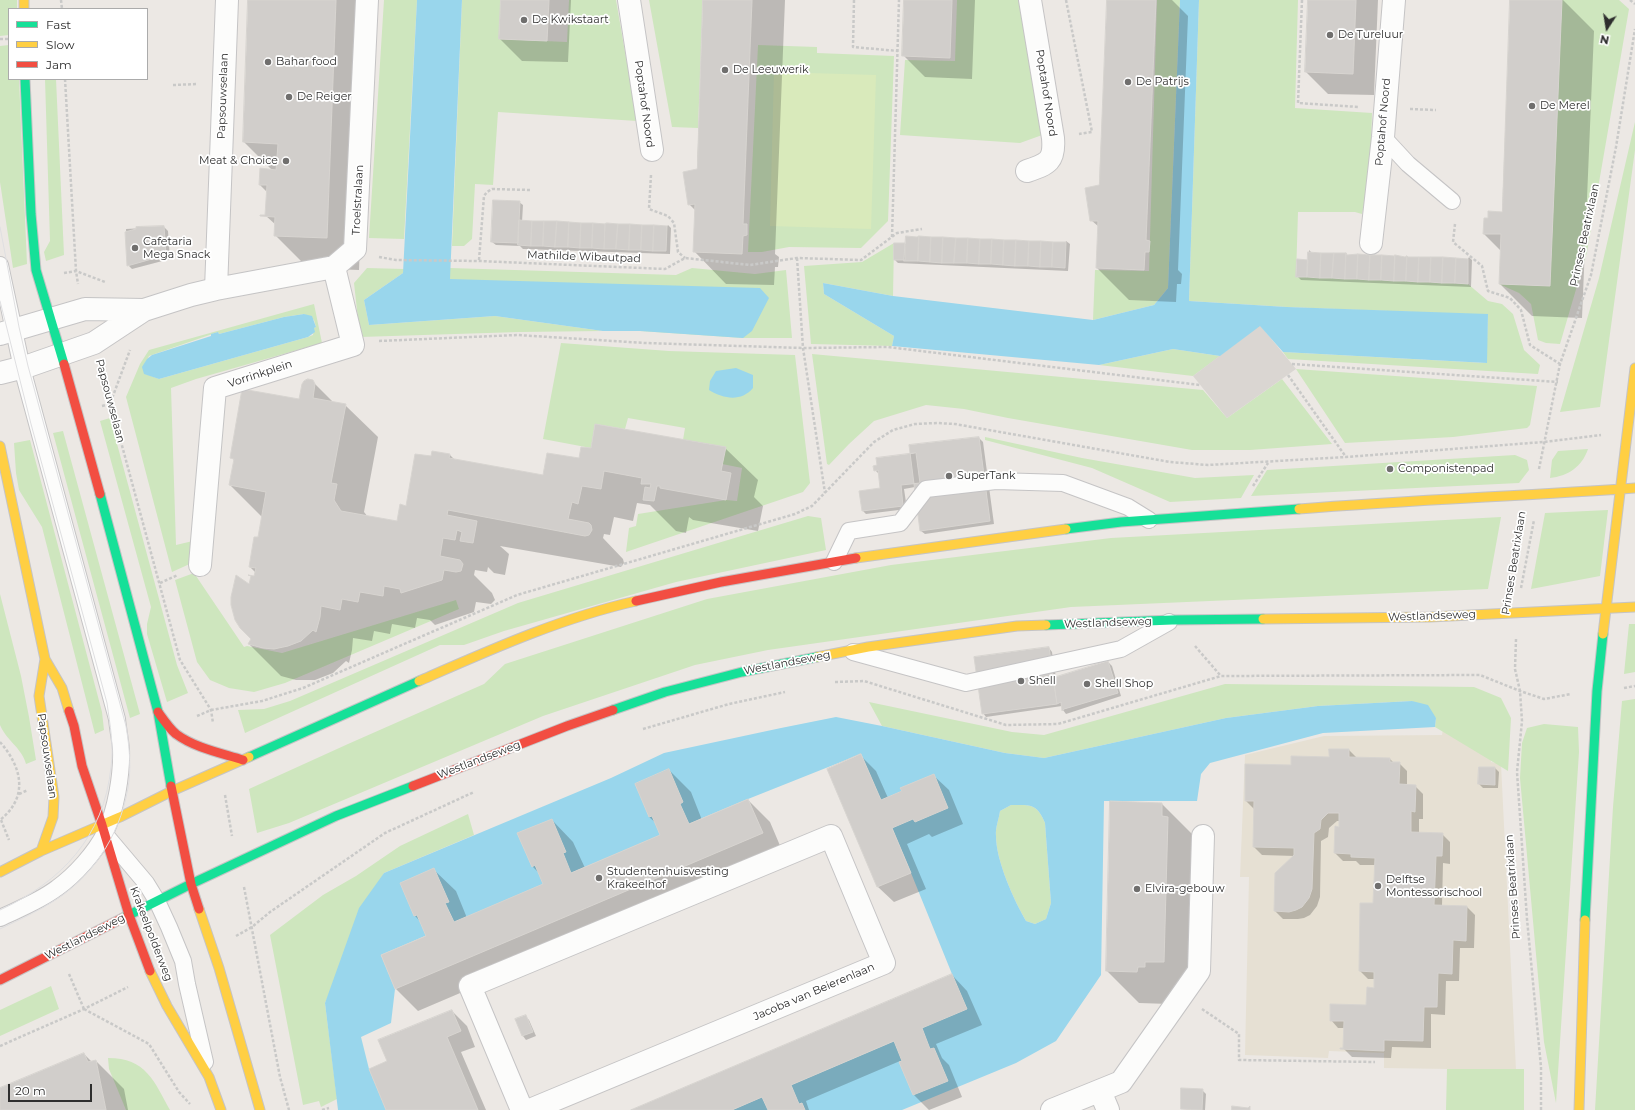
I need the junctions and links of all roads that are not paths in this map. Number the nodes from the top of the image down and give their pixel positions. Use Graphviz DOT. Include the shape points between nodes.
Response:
graph roads {
  1 [pos="227,0"];
  2 [pos="367,0"];
  3 [pos="629,0"];
  4 [pos="1030,0"];
  5 [pos="1394,0"];
  6 [pos="25,80"];
  7 [pos="1383,137"];
  8 [pos="652,150"];
  9 [pos="1027,171"];
  10 [pos="1452,201"];
  11 [pos="1371,243"];
  12 [pos="0,265"];
  13 [pos="334,267"];
  14 [pos="216,288"];
  15 [pos="144,310"];
  16 [pos="50,318"];
  17 [pos="6,331"];
  18 [pos="61,354"];
  19 [pos="22,368"];
  20 [pos="1635,368"];
  21 [pos="0,373"];
  22 [pos="0,446"];
  23 [pos="1620,488"];
  24 [pos="1635,488"];
  25 [pos="1149,520"];
  26 [pos="834,562"];
  27 [pos="200,565"];
  28 [pos="1635,608"];
  29 [pos="1606,609"];
  30 [pos="1172,620"];
  31 [pos="848,650"];
  32 [pos="45,659"];
  33 [pos="158,712"];
  34 [pos="243,760"];
  35 [pos="172,791"];
  36 [pos="105,827"];
  37 [pos="1203,836"];
  38 [pos="41,851"];
  39 [pos="0,872"];
  40 [pos="191,884"];
  41 [pos="157,901"];
  42 [pos="129,915"];
  43 [pos="0,918"];
  44 [pos="0,980"];
  45 [pos="209,1077"];
  46 [pos="1104,1101"];
  47 [pos="221,1110"];
  48 [pos="260,1110"];
  49 [pos="522,1110"];
  50 [pos="530,1110"];
  51 [pos="1052,1110"];
  52 [pos="1579,1110"];
  1 -- 14 [label="street, Papsouwselaan"];
  2 -- 13 [label="street, Troelstralaan" via="355,249"];
  3 -- 8 [label="street, Poptahof Noord"];
  4 -- 9 [label="street, Poptahof Noord" via="1054,151 1050,159 1040,167"];
  5 -- 7 [label="street, Poptahof Noord"];
  6 -- 16 [label="main road" via="36,270"];
  7 -- 10 [label="lane" via="1408,164"];
  7 -- 11 [label="street, Poptahof Noord"];
  12 -- 17 [label="lane"];
  13 -- 14 [label="street"];
  13 -- 27 [label="street, Vorrinkplein" via="353,345 215,388"];
  14 -- 15 [label="street"];
  15 -- 16 [label="street" via="85,309"];
  15 -- 18 [label="street" via="94,343"];
  16 -- 17 [label="street"];
  16 -- 18 [label="main road"];
  17 -- 19 [label="lane"];
  18 -- 19 [label="street"];
  18 -- 33 [label="main road"];
  19 -- 21 [label="street"];
  19 -- 36 [label="lane" via="117,718 121,750 120,778 116,801"];
  20 -- 23 [label="main road"];
  22 -- 32 [label="main road, Papsouwselaan"];
  23 -- 24 [label="main road"];
  23 -- 25 [label="main road"];
  23 -- 29 [label="main road"];
  25 -- 26 [label="main road" via="907,550"];
  25 -- 26 [label="lane" via="1128,507 1063,483 996,481 926,489 900,523 849,531"];
  26 -- 34 [label="main road" via="721,582 605,608 510,640"];
  28 -- 29 [label="main road, Westlandseweg"];
  29 -- 30 [label="main road, Westlandseweg" via="1430,617"];
  29 -- 52 [label="main road" via="1598,691 1583,968"];
  30 -- 31 [label="main road, Westlandseweg" via="1017,626"];
  30 -- 31 [label="lane" via="1120,648 966,683"];
  31 -- 40 [label="main road, Westlandseweg" via="742,672 665,692 567,726 336,816"];
  32 -- 36 [label="main road, Papsouwselaan" via="62,688 74,726 82,766"];
  32 -- 38 [label="main road, Papsouwselaan" via="39,696 54,797 53,817"];
  33 -- 34 [label="main road" via="176,733 200,747"];
  33 -- 35 [label="main road"];
  34 -- 35 [label="main road"];
  35 -- 36 [label="main road"];
  35 -- 40 [label="main road"];
  36 -- 38 [label="main road"];
  36 -- 41 [label="lane"];
  36 -- 42 [label="main road, Krakeelpolderweg"];
  36 -- 43 [label="lane" via="84,862 66,881 37,901"];
  37 -- 46 [label="street" via="1199,972 1121,1082"];
  38 -- 39 [label="main road"];
  40 -- 41 [label="main road, Westlandseweg"];
  40 -- 48 [label="main road"];
  41 -- 42 [label="main road, Westlandseweg"];
  41 -- 45 [label="lane" via="183,961"];
  42 -- 44 [label="main road, Westlandseweg"];
  42 -- 45 [label="main road, Krakeelpolderweg" via="152,976"];
  45 -- 47 [label="main road, Krakeelpolderweg"];
  46 -- 51 [label="street"];
  49 -- 50 [label="street, Jacoba van Beierenlaan" via="470,986 831,836 884,962"];
}
